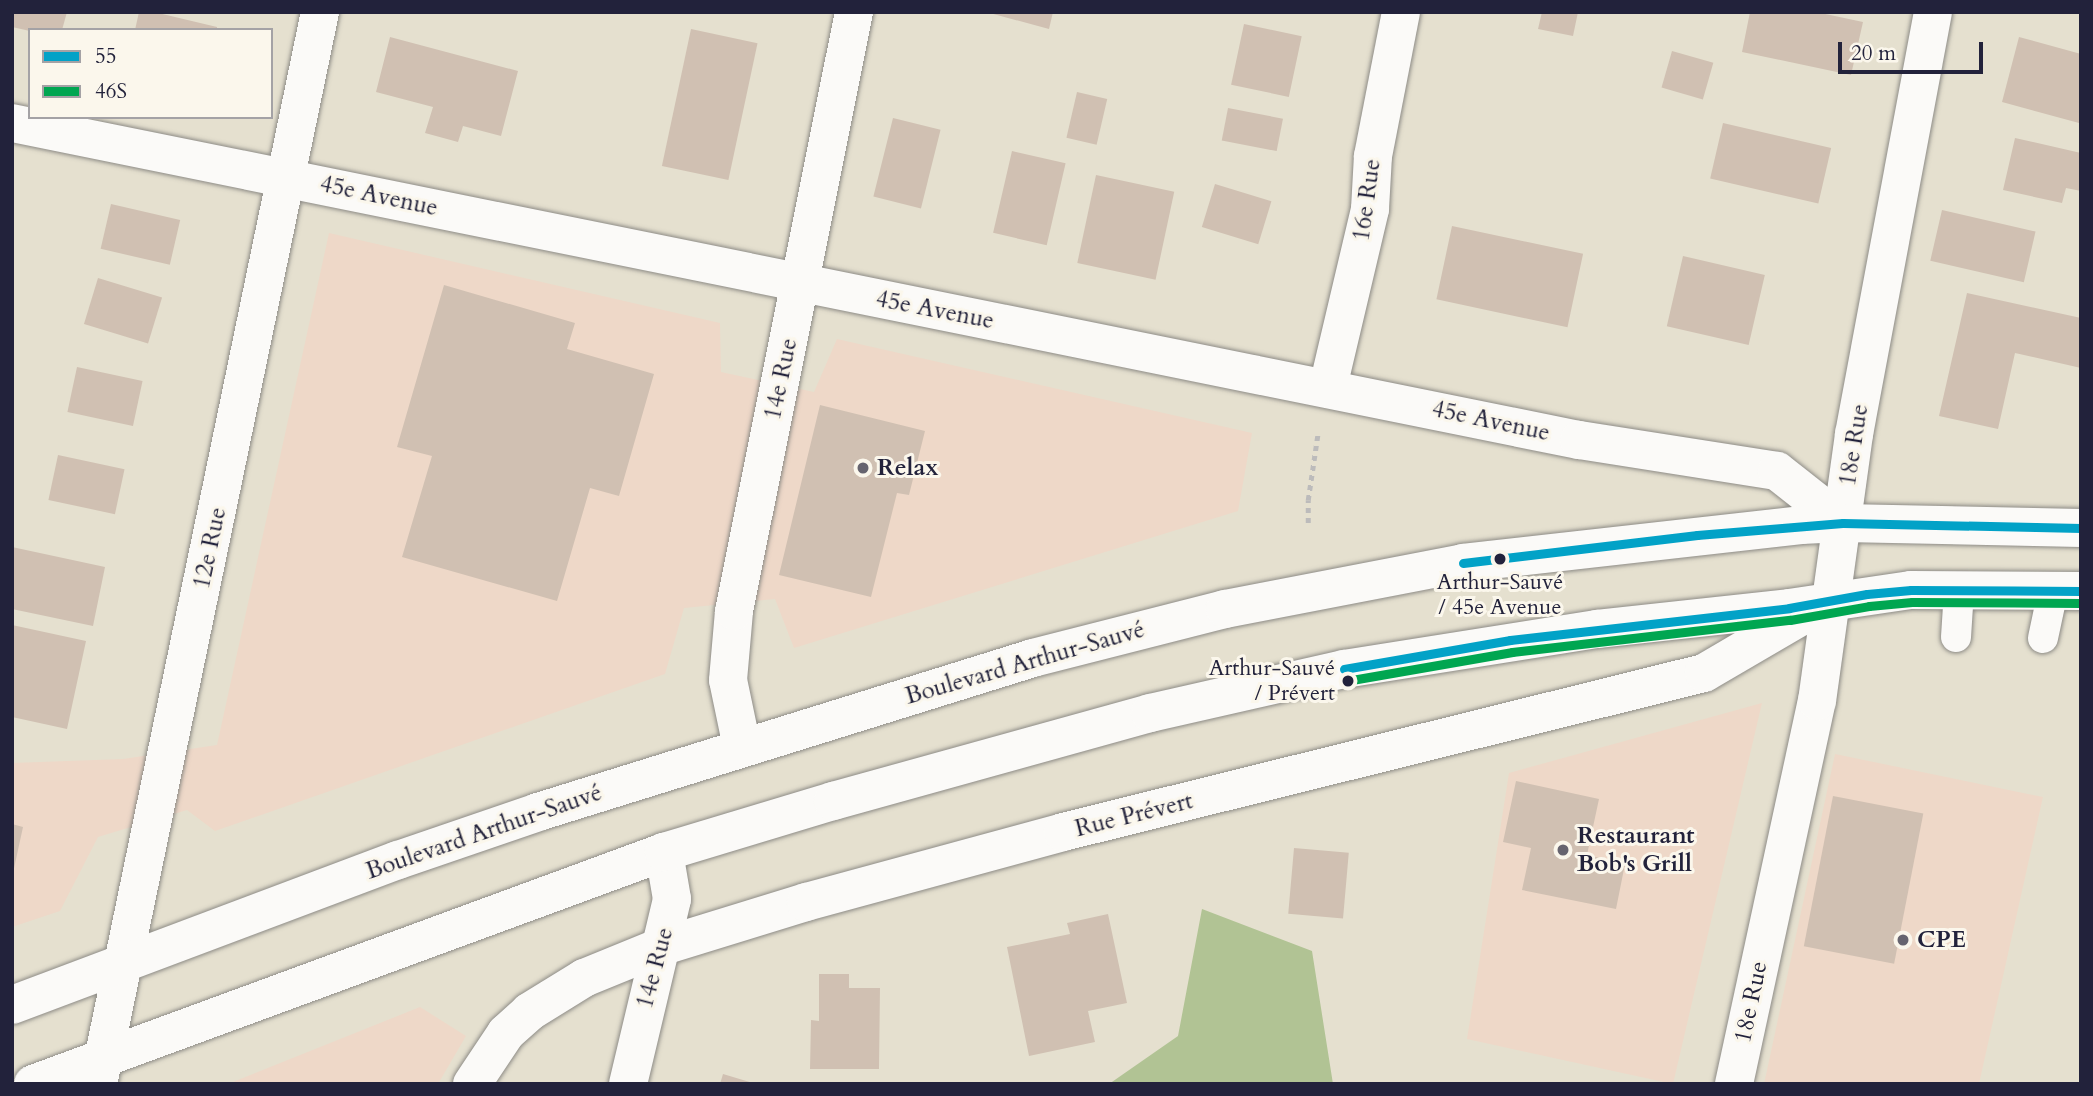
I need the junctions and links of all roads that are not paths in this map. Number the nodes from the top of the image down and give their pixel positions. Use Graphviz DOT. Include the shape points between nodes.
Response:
graph roads {
  1 [pos="320,12"];
  2 [pos="854,12"];
  3 [pos="1401,12"];
  4 [pos="1933,12"];
  5 [pos="12,123"];
  6 [pos="287,177"];
  7 [pos="800,284"];
  8 [pos="1328,387"];
  9 [pos="1843,523"];
  10 [pos="2081,528"];
  11 [pos="1959,591"];
  12 [pos="2067,591"];
  13 [pos="1829,600"];
  14 [pos="1956,637"];
  15 [pos="2043,638"];
  16 [pos="741,747"];
  17 [pos="664,852"];
  18 [pos="660,947"];
  19 [pos="122,964"];
  20 [pos="12,1005"];
  21 [pos="101,1071"];
  22 [pos="33,1084"];
  23 [pos="472,1084"];
  24 [pos="628,1084"];
  25 [pos="1734,1084"];
  1 -- 6 [label="street, 12e Rue"];
  2 -- 7 [label="street, 14e Rue"];
  3 -- 8 [label="street, 16e Rue" via="1373,156 1370,209"];
  4 -- 9 [label="street, 18e Rue" via="1854,434"];
  5 -- 6 [label="street, 45e Avenue"];
  6 -- 7 [label="street, 45e Avenue"];
  6 -- 19 [label="street, 12e Rue"];
  7 -- 8 [label="street, 45e Avenue"];
  7 -- 16 [label="street, 14e Rue" via="734,611 728,680"];
  8 -- 9 [label="street, 45e Avenue" via="1579,440 1777,471"];
  9 -- 10 [label="street, Boulevard Arthur-Sauvé"];
  9 -- 13 [label="street, 18e Rue"];
  9 -- 16 [label="street, Boulevard Arthur-Sauvé" via="1463,563 1278,597 1033,658"];
  11 -- 12 [label="street"];
  11 -- 13 [label="street" via="1911,590"];
  11 -- 14 [label="lane"];
  12 -- 15 [label="lane"];
  13 -- 17 [label="street" via="1510,640 1343,669 1101,725"];
  13 -- 18 [label="street, Rue Prévert" via="1704,673 940,864"];
  13 -- 25 [label="street, 18e Rue" via="1817,701"];
  16 -- 19 [label="street, Boulevard Arthur-Sauvé" via="398,860"];
  17 -- 18 [label="street, 14e Rue" via="672,899"];
  17 -- 21 [label="street"];
  18 -- 23 [label="street, Rue Prévert" via="584,978 529,1012 506,1033"];
  18 -- 24 [label="street, 14e Rue"];
  19 -- 20 [label="street, Boulevard Arthur-Sauvé"];
  19 -- 21 [label="street, 12e Rue"];
  21 -- 22 [label="street"];
}
